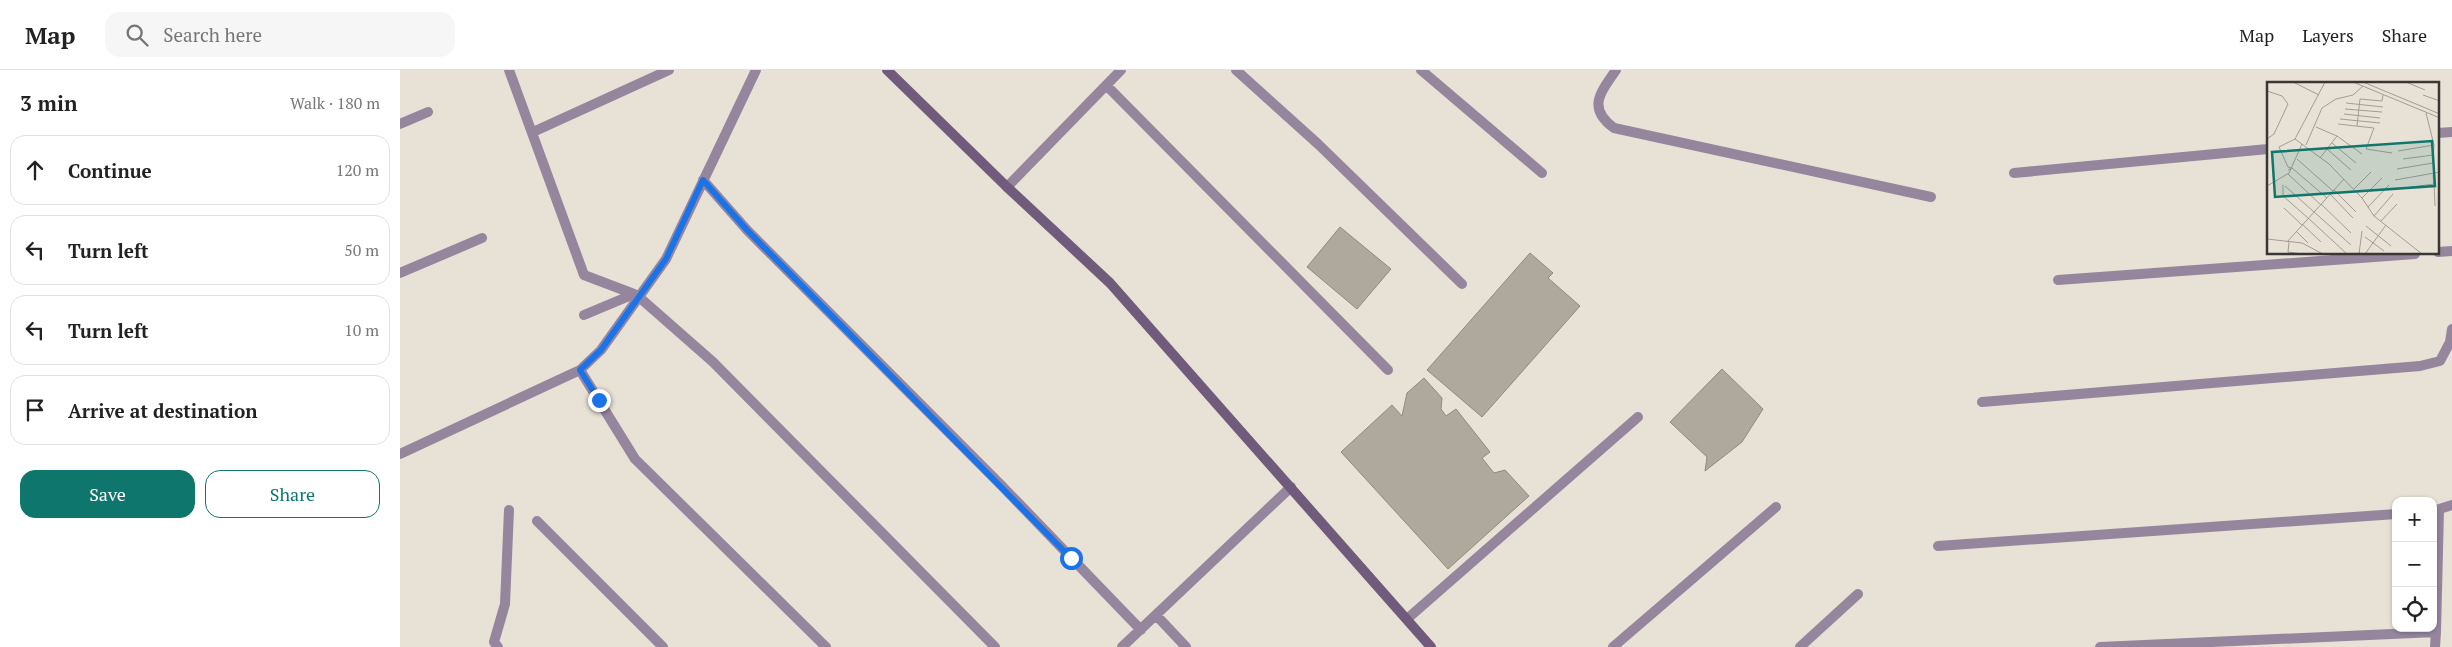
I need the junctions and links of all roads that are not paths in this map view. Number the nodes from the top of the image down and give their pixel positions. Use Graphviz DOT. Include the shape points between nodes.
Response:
graph roads {
  1 [pos="509,70"];
  2 [pos="669,70"];
  3 [pos="756,70"];
  4 [pos="888,70"];
  5 [pos="1121,70"];
  6 [pos="1236,70"];
  7 [pos="1421,70"];
  8 [pos="1616,70"];
  9 [pos="1107,86"];
  10 [pos="428,112"];
  11 [pos="400,124"];
  12 [pos="533,132"];
  13 [pos="2267,149"];
  14 [pos="2014,172"];
  15 [pos="1542,173"];
  16 [pos="703,180"];
  17 [pos="1006,188"];
  18 [pos="1931,197"];
  19 [pos="482,238"];
  20 [pos="2401,255"];
  21 [pos="400,274"];
  22 [pos="2058,280"];
  23 [pos="1462,284"];
  24 [pos="638,297"];
  25 [pos="584,315"];
  26 [pos="2452,329"];
  27 [pos="580,370"];
  28 [pos="1388,370"];
  29 [pos="1982,402"];
  30 [pos="1638,417"];
  31 [pos="400,454"];
  32 [pos="1291,487"];
  33 [pos="2452,505"];
  34 [pos="1776,507"];
  35 [pos="509,510"];
  36 [pos="2437,511"];
  37 [pos="2392,514"];
  38 [pos="537,521"];
  39 [pos="2436,542"];
  40 [pos="1938,546"];
  41 [pos="2436,587"];
  42 [pos="1858,594"];
  43 [pos="1156,615"];
  44 [pos="1407,619"];
  45 [pos="1140,630"];
  46 [pos="2436,632"];
  47 [pos="498,647"];
  48 [pos="662,647"];
  49 [pos="826,647"];
  50 [pos="995,647"];
  51 [pos="1122,647"];
  52 [pos="1186,647"];
  53 [pos="1431,647"];
  54 [pos="1613,647"];
  55 [pos="1800,647"];
  56 [pos="2100,647"];
  57 [pos="2435,647"];
  1 -- 12 [label="street"];
  2 -- 12 [label="street"];
  3 -- 16 [label="street"];
  4 -- 17 [label="street"];
  5 -- 9 [label="street"];
  6 -- 23 [label="street" via="1318,144"];
  7 -- 15 [label="street"];
  8 -- 18 [label="street" via="1604,88 1597,108 1601,119 1614,128"];
  9 -- 17 [label="street"];
  9 -- 28 [label="street"];
  10 -- 11 [label="street"];
  12 -- 25 [label="street" via="584,275 634,294"];
  13 -- 14 [label="street"];
  16 -- 24 [label="street" via="666,259"];
  16 -- 45 [label="street" via="747,230"];
  17 -- 32 [label="street" via="1110,282"];
  19 -- 21 [label="street"];
  20 -- 22 [label="street"];
  24 -- 27 [label="street" via="601,350"];
  24 -- 50 [label="street" via="714,362"];
  26 -- 29 [label="street" via="2450,342 2440,361 2420,366"];
  27 -- 31 [label="street"];
  27 -- 49 [label="street" via="635,459"];
  30 -- 44 [label="street"];
  32 -- 43 [label="street"];
  32 -- 44 [label="street"];
  33 -- 36 [label="street"];
  34 -- 54 [label="street"];
  35 -- 47 [label="street" via="505,604 494,642"];
  37 -- 40 [label="street"];
  38 -- 48 [label="street"];
  39 -- 41 [label="street"];
  42 -- 55 [label="street"];
  43 -- 45 [label="street"];
  43 -- 52 [label="street"];
  44 -- 53 [label="street"];
  45 -- 51 [label="street"];
  46 -- 56 [label="street"];
  46 -- 57 [label="street"];
}
